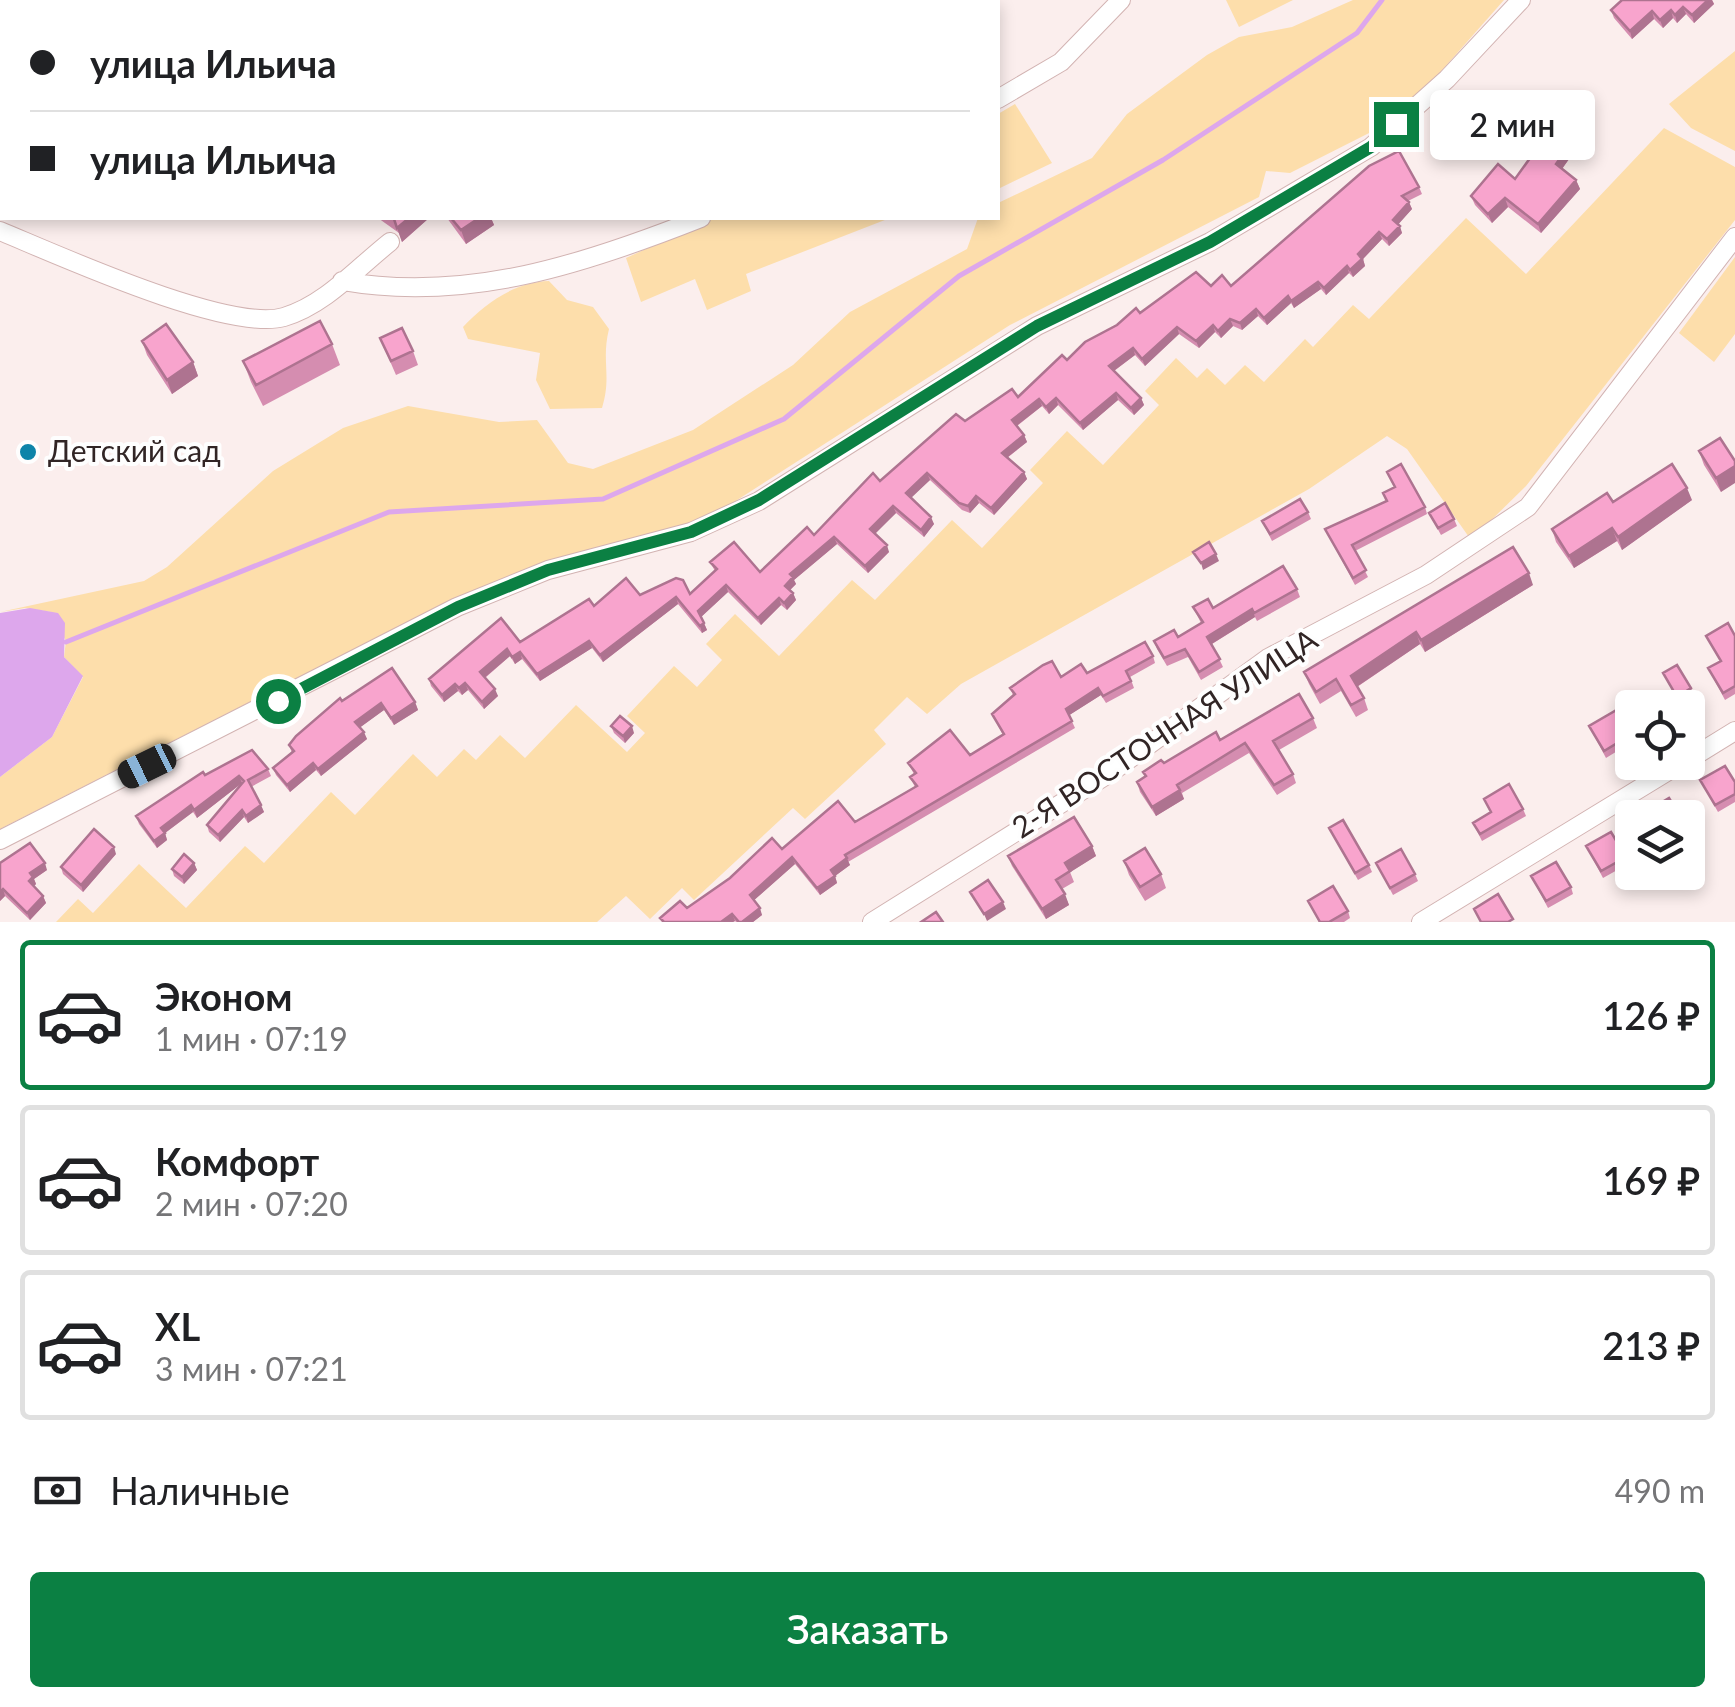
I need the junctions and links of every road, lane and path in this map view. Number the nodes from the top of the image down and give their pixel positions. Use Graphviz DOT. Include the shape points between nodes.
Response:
graph roads {
  1 [pos="1120,0"];
  2 [pos="1521,0"];
  3 [pos="1000,98"];
  4 [pos="694,220"];
  5 [pos="0,231"];
  6 [pos="1735,237"];
  7 [pos="390,242"];
  8 [pos="342,281"];
  9 [pos="1735,731"];
  10 [pos="1705,749"];
  11 [pos="1654,780"];
  12 [pos="0,840"];
  13 [pos="872,922"];
  14 [pos="1421,922"];
  1 -- 3 [label="street" via="1060,62"];
  2 -- 12 [label="street" via="1371,147 1210,242 1037,326 759,500 691,532 548,570 458,607"];
  4 -- 8 [label="street" via="571,264 457,287 398,291"];
  5 -- 8 [label="street" via="228,317 281,318 314,304"];
  6 -- 13 [label="street, 2-Я ВОСТОЧНАЯ УЛИЦА" via="1528,507 1503,528 1268,658 1113,771"];
  7 -- 8 [label="street"];
  9 -- 10 [label="street"];
  11 -- 14 [label="street"];
}
